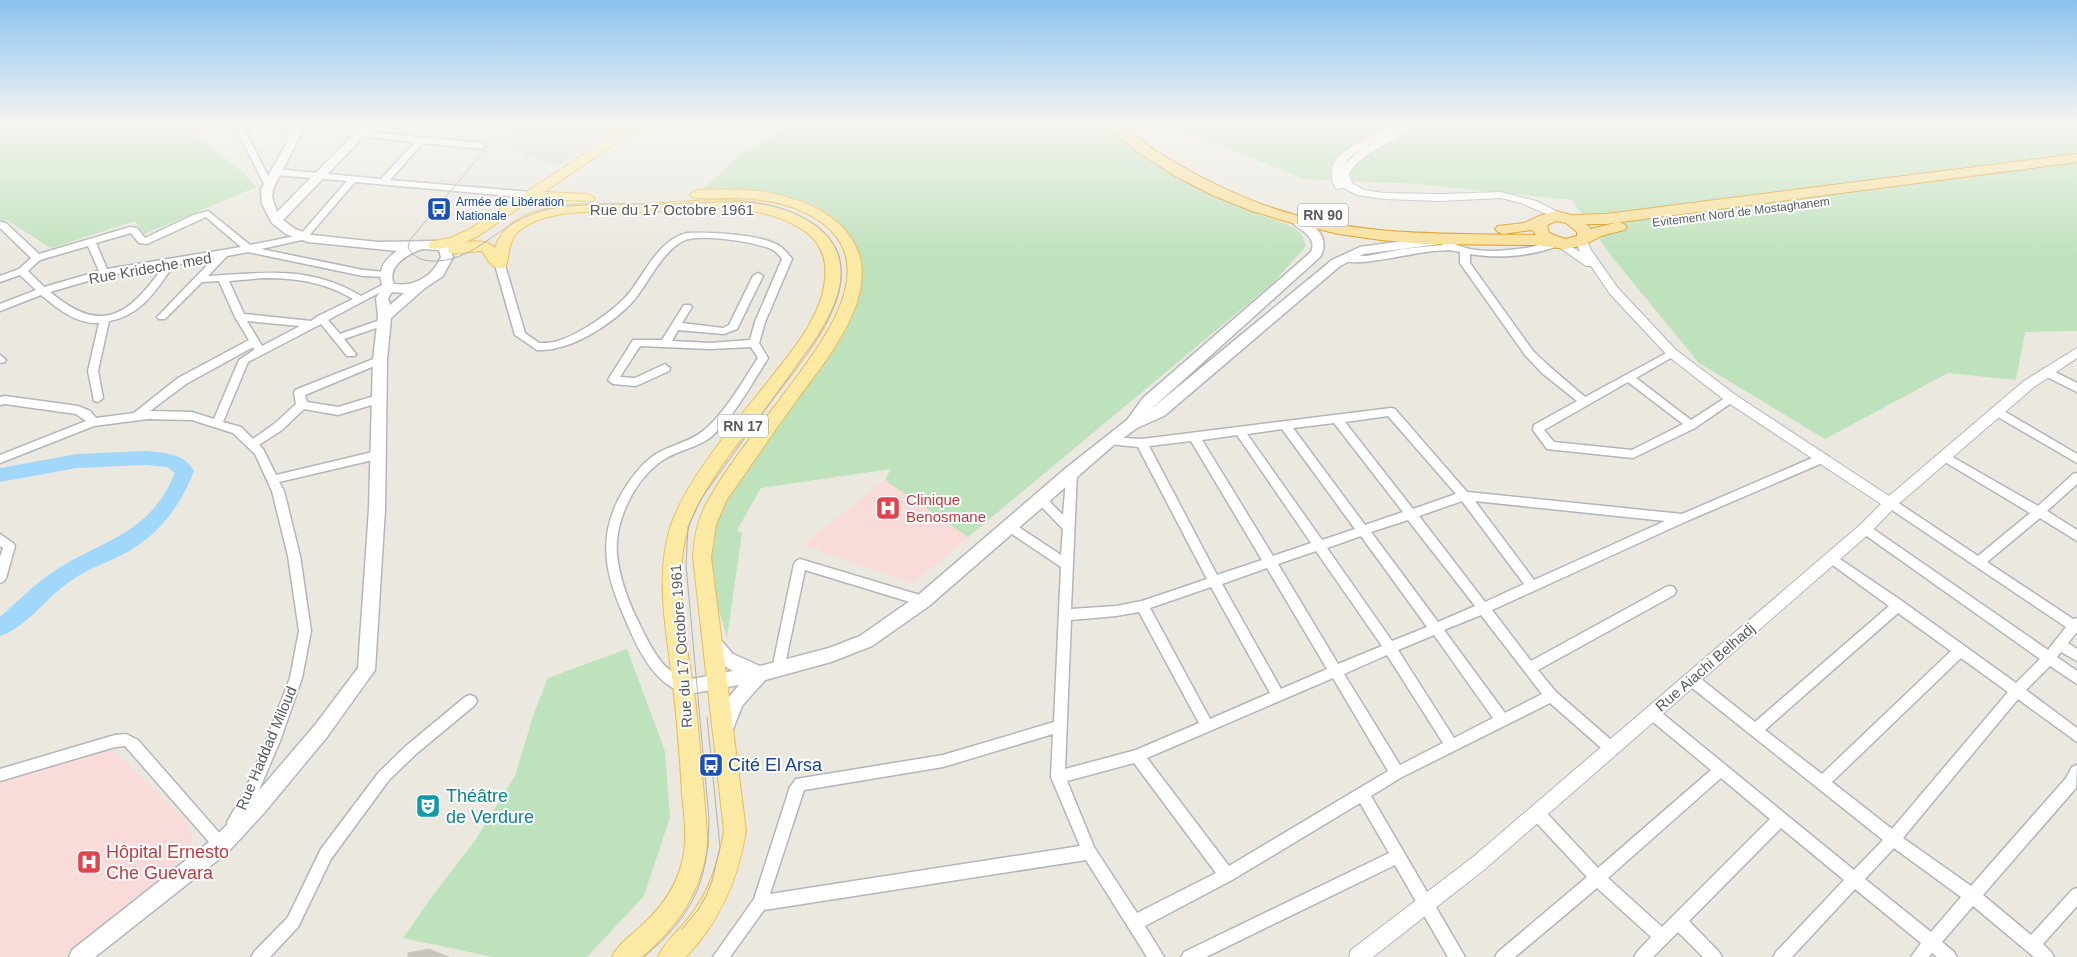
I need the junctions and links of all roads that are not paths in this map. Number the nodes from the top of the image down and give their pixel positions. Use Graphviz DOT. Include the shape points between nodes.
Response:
graph roads {
  1 [pos="260,169"];
  2 [pos="278,169"];
  3 [pos="326,169"];
  4 [pos="395,169"];
  5 [pos="568,169"];
  6 [pos="1173,169"];
  7 [pos="1193,169"];
  8 [pos="1336,169"];
  9 [pos="1348,169"];
  10 [pos="1995,169"];
  11 [pos="2072,169"];
  12 [pos="564,171"];
  13 [pos="276,172"];
  14 [pos="319,176"];
  15 [pos="353,180"];
  16 [pos="383,182"];
  17 [pos="269,186"];
  18 [pos="531,195"];
  19 [pos="561,198"];
  20 [pos="1567,218"];
  21 [pos="276,220"];
  22 [pos="1297,220"];
  23 [pos="1541,221"];
  24 [pos="0,225"];
  25 [pos="512,230"];
  26 [pos="303,237"];
  27 [pos="1583,239"];
  28 [pos="91,242"];
  29 [pos="1444,242"];
  30 [pos="1556,242"];
  31 [pos="435,244"];
  32 [pos="374,246"];
  33 [pos="418,246"];
  34 [pos="249,249"];
  35 [pos="455,251"];
  36 [pos="1465,252"];
  37 [pos="224,254"];
  38 [pos="1316,254"];
  39 [pos="37,258"];
  40 [pos="1343,258"];
  41 [pos="292,260"];
  42 [pos="171,262"];
  43 [pos="500,265"];
  44 [pos="1596,267"];
  45 [pos="22,271"];
  46 [pos="104,273"];
  47 [pos="280,274"];
  48 [pos="758,276"];
  49 [pos="386,277"];
  50 [pos="0,279"];
  51 [pos="201,279"];
  52 [pos="223,279"];
  53 [pos="422,285"];
  54 [pos="43,291"];
  55 [pos="361,300"];
  56 [pos="686,307"];
  57 [pos="0,308"];
  58 [pos="162,317"];
  59 [pos="240,317"];
  60 [pos="321,318"];
  61 [pos="105,319"];
  62 [pos="384,319"];
  63 [pos="311,324"];
  64 [pos="676,326"];
  65 [pos="338,338"];
  66 [pos="255,340"];
  67 [pos="665,343"];
  68 [pos="754,343"];
  69 [pos="260,351"];
  70 [pos="2077,352"];
  71 [pos="1672,353"];
  72 [pos="351,354"];
  73 [pos="380,360"];
  74 [pos="664,368"];
  75 [pos="2047,372"];
  76 [pos="1630,378"];
  77 [pos="2077,388"];
  78 [pos="98,398"];
  79 [pos="378,399"];
  80 [pos="1732,399"];
  81 [pos="0,402"];
  82 [pos="1585,402"];
  83 [pos="302,405"];
  84 [pos="1997,411"];
  85 [pos="137,416"];
  86 [pos="1337,419"];
  87 [pos="93,422"];
  88 [pos="217,424"];
  89 [pos="1132,424"];
  90 [pos="1284,425"];
  91 [pos="1691,425"];
  92 [pos="1239,430"];
  93 [pos="1194,436"];
  94 [pos="1110,440"];
  95 [pos="1142,443"];
  96 [pos="252,445"];
  97 [pos="377,455"];
  98 [pos="1944,456"];
  99 [pos="1823,458"];
  100 [pos="0,459"];
  101 [pos="2077,459"];
  102 [pos="1071,472"];
  103 [pos="2077,477"];
  104 [pos="272,480"];
  105 [pos="1464,496"];
  106 [pos="1041,500"];
  107 [pos="1890,503"];
  108 [pos="2039,512"];
  109 [pos="1411,514"];
  110 [pos="1683,518"];
  111 [pos="1010,527"];
  112 [pos="1069,528"];
  113 [pos="1361,531"];
  114 [pos="1863,531"];
  115 [pos="2077,536"];
  116 [pos="0,539"];
  117 [pos="1318,546"];
  118 [pos="1831,558"];
  119 [pos="1271,562"];
  120 [pos="1979,562"];
  121 [pos="1068,566"];
  122 [pos="0,578"];
  123 [pos="1214,581"];
  124 [pos="1532,586"];
  125 [pos="1670,591"];
  126 [pos="923,601"];
  127 [pos="1898,605"];
  128 [pos="1142,606"];
  129 [pos="1484,608"];
  130 [pos="1066,615"];
  131 [pos="2075,625"];
  132 [pos="1437,628"];
  133 [pos="713,643"];
  134 [pos="2060,644"];
  135 [pos="1390,648"];
  136 [pos="1961,650"];
  137 [pos="2077,656"];
  138 [pos="2046,661"];
  139 [pos="1530,668"];
  140 [pos="778,669"];
  141 [pos="1337,671"];
  142 [pos="760,674"];
  143 [pos="2077,678"];
  144 [pos="1691,679"];
  145 [pos="718,682"];
  146 [pos="683,687"];
  147 [pos="2017,691"];
  148 [pos="1278,696"];
  149 [pos="1551,696"];
  150 [pos="470,701"];
  151 [pos="1652,713"];
  152 [pos="1503,720"];
  153 [pos="1061,726"];
  154 [pos="1207,726"];
  155 [pos="1756,730"];
  156 [pos="724,731"];
  157 [pos="2077,736"];
  158 [pos="1452,746"];
  159 [pos="1612,749"];
  160 [pos="1137,756"];
  161 [pos="1720,770"];
  162 [pos="1397,773"];
  163 [pos="0,775"];
  164 [pos="1058,777"];
  165 [pos="2075,781"];
  166 [pos="1822,783"];
  167 [pos="1362,794"];
  168 [pos="1537,813"];
  169 [pos="1781,818"];
  170 [pos="1893,839"];
  171 [pos="221,845"];
  172 [pos="1089,852"];
  173 [pos="1398,856"];
  174 [pos="1227,875"];
  175 [pos="1597,878"];
  176 [pos="1855,879"];
  177 [pos="2077,895"];
  178 [pos="1972,896"];
  179 [pos="760,903"];
  180 [pos="1425,905"];
  181 [pos="1678,921"];
  182 [pos="1134,923"];
  183 [pos="1662,937"];
  184 [pos="1932,943"];
  185 [pos="2032,945"];
  186 [pos="79,957"];
  187 [pos="259,957"];
  188 [pos="624,957"];
  189 [pos="670,957"];
  190 [pos="721,957"];
  191 [pos="1156,957"];
  192 [pos="1189,957"];
  193 [pos="1358,957"];
  194 [pos="1457,957"];
  195 [pos="1503,957"];
  196 [pos="1642,957"];
  197 [pos="1714,957"];
  198 [pos="1780,957"];
  199 [pos="1919,957"];
  200 [pos="1949,957"];
  201 [pos="2046,957"];
  1 -- 17 [label="street"];
  2 -- 13 [label="main road"];
  3 -- 14 [label="main road"];
  4 -- 16 [label="street"];
  5 -- 12 [label="main road"];
  6 -- 22 [label="highway, RN 90" via="1232,197"];
  7 -- 23 [label="highway, RN 90" via="1266,200 1365,224 1408,229 1515,228"];
  8 -- 23 [label="street" via="1335,177 1340,188 1364,199 1386,202 1504,202 1523,208"];
  9 -- 20 [label="street" via="1344,177 1348,185 1359,192 1390,197 1500,195 1522,199"];
  10 -- 20 [label="highway, Evitement Nord de Mostaghanem" via="1606,219"];
  11 -- 27 [label="highway, Evitement Nord de Mostaghanem" via="1611,228"];
  12 -- 18 [label="main road"];
  12 -- 19 [label="main road" via="556,182"];
  13 -- 14 [label="street"];
  13 -- 17 [label="main road"];
  14 -- 15 [label="street"];
  14 -- 21 [label="main road"];
  15 -- 16 [label="street"];
  15 -- 26 [label="street"];
  16 -- 18 [label="street"];
  17 -- 21 [label="main road" via="266,197"];
  18 -- 19 [label="main road, Rue du 17 Octobre 1961 / RN 17"];
  18 -- 31 [label="main road" via="466,237"];
  18 -- 35 [label="main road"];
  19 -- 133 [label="main road, Rue du 17 Octobre 1961 / RN 17" via="721,193 771,197 796,203 819,215 844,236 852,252 855,268 853,287 838,325 820,356 708,516 702,557"];
  20 -- 23 [label="highway, Evitement Nord de Mostaghanem" via="1549,217"];
  20 -- 27 [label="highway" via="1584,230"];
  21 -- 26 [label="main road" via="282,227"];
  22 -- 29 [label="highway, RN 90" via="1372,234"];
  22 -- 38 [label="main road" via="1318,240 1320,245"];
  23 -- 30 [label="highway" via="1540,231"];
  24 -- 39 [label="street"];
  25 -- 35 [label="main road, Rue du 17 Octobre 1961"];
  25 -- 43 [label="main road" via="503,242"];
  25 -- 146 [label="main road, Rue du 17 Octobre 1961 / RN 17" via="534,218 569,210 749,206 788,216 806,226 822,239 830,254 833,282 821,316 704,481 682,521 674,550 673,569"];
  26 -- 32 [label="main road"];
  26 -- 34 [label="street, Rue Krideche med"];
  27 -- 30 [label="highway, Evitement Nord de Mostaghanem" via="1572,244"];
  27 -- 44 [label="street" via="1584,250"];
  28 -- 34 [label="street" via="130,230 134,230 142,241 147,241 208,214"];
  28 -- 39 [label="street"];
  28 -- 46 [label="street"];
  29 -- 30 [label="highway, RN 90" via="1516,238"];
  29 -- 36 [label="street"];
  29 -- 40 [label="main road" via="1371,249"];
  30 -- 36 [label="street" via="1545,249"];
  30 -- 44 [label="street"];
  31 -- 33 [label="main road"];
  31 -- 35 [label="main road"];
  32 -- 33 [label="main road"];
  32 -- 49 [label="main road"];
  33 -- 49 [label="main road" via="401,253"];
  34 -- 37 [label="street, Rue Krideche med"];
  34 -- 41 [label="street"];
  35 -- 43 [label="main road" via="468,246 486,247"];
  35 -- 53 [label="main road"];
  36 -- 82 [label="street" via="1465,263 1529,353"];
  37 -- 42 [label="street, Rue Krideche med"];
  37 -- 51 [label="street"];
  38 -- 40 [label="main road"];
  38 -- 89 [label="main road" via="1148,402"];
  39 -- 45 [label="street"];
  40 -- 89 [label="main road" via="1160,412"];
  41 -- 47 [label="street"];
  41 -- 49 [label="street"];
  42 -- 46 [label="street, Rue Krideche med"];
  42 -- 61 [label="street" via="134,307 124,314"];
  43 -- 68 [label="street" via="520,335 537,347 556,345 603,321 626,303 668,248 682,236 757,241 777,248 787,259"];
  44 -- 71 [label="street"];
  45 -- 50 [label="street"];
  45 -- 54 [label="street"];
  46 -- 54 [label="street, Rue Krideche med"];
  47 -- 52 [label="street"];
  47 -- 55 [label="street" via="323,280"];
  48 -- 64 [label="street" via="733,327 724,331"];
  49 -- 53 [label="main road" via="404,289"];
  49 -- 55 [label="street"];
  49 -- 62 [label="main road" via="382,298"];
  51 -- 52 [label="street"];
  51 -- 58 [label="street"];
  52 -- 59 [label="street"];
  53 -- 62 [label="main road"];
  54 -- 57 [label="street, Rue Krideche med"];
  54 -- 61 [label="street" via="76,314 90,320"];
  55 -- 60 [label="street"];
  56 -- 64 [label="street"];
  59 -- 63 [label="street"];
  59 -- 66 [label="street"];
  60 -- 63 [label="street"];
  60 -- 65 [label="street"];
  61 -- 78 [label="street" via="93,371"];
  62 -- 65 [label="street"];
  62 -- 73 [label="main road"];
  63 -- 69 [label="street"];
  64 -- 67 [label="street"];
  65 -- 72 [label="street"];
  66 -- 69 [label="street"];
  66 -- 85 [label="street" via="182,381"];
  67 -- 68 [label="street" via="735,346"];
  67 -- 74 [label="street" via="637,342 613,380 636,382"];
  68 -- 146 [label="street" via="763,358 709,431 694,443 659,457 638,476 618,512 611,546 623,602 647,652 670,681"];
  69 -- 88 [label="street" via="244,360"];
  70 -- 75 [label="street, Rue Aiachi Belhadj"];
  71 -- 76 [label="street"];
  71 -- 80 [label="street"];
  73 -- 79 [label="main road"];
  73 -- 83 [label="street" via="299,394"];
  75 -- 77 [label="street"];
  75 -- 84 [label="street, Rue Aiachi Belhadj"];
  76 -- 82 [label="street"];
  76 -- 91 [label="street"];
  79 -- 83 [label="street" via="338,412"];
  79 -- 97 [label="main road"];
  80 -- 91 [label="street"];
  80 -- 99 [label="street"];
  81 -- 87 [label="street" via="78,410"];
  82 -- 91 [label="street" via="1538,428 1548,444 1633,454"];
  83 -- 96 [label="street"];
  84 -- 98 [label="street, Rue Aiachi Belhadj"];
  84 -- 101 [label="street"];
  85 -- 87 [label="street, Rue Haddad Miloud"];
  85 -- 88 [label="street, Rue Haddad Miloud" via="192,416"];
  86 -- 90 [label="street"];
  86 -- 105 [label="street" via="1391,412"];
  86 -- 109 [label="street"];
  87 -- 100 [label="street, Rue Haddad Miloud"];
  88 -- 96 [label="street, Rue Haddad Miloud" via="237,430"];
  89 -- 94 [label="main road"];
  90 -- 92 [label="street"];
  90 -- 113 [label="street"];
  92 -- 93 [label="street"];
  92 -- 117 [label="street"];
  93 -- 95 [label="street"];
  93 -- 119 [label="street"];
  94 -- 95 [label="street"];
  94 -- 102 [label="main road"];
  95 -- 123 [label="street"];
  96 -- 104 [label="street, Rue Haddad Miloud" via="259,452"];
  97 -- 104 [label="street"];
  97 -- 171 [label="main road" via="372,603 366,670 321,731"];
  98 -- 107 [label="street, Rue Aiachi Belhadj"];
  98 -- 108 [label="street"];
  99 -- 107 [label="street"];
  99 -- 110 [label="street"];
  102 -- 106 [label="main road"];
  102 -- 112 [label="street"];
  103 -- 108 [label="street"];
  104 -- 171 [label="street, Rue Haddad Miloud" via="278,491 294,556 305,631 296,678 273,741 249,797"];
  105 -- 109 [label="street"];
  105 -- 110 [label="street"];
  105 -- 124 [label="street"];
  106 -- 111 [label="main road"];
  106 -- 112 [label="street"];
  107 -- 114 [label="street, Rue Aiachi Belhadj"];
  107 -- 120 [label="street"];
  108 -- 115 [label="street"];
  108 -- 120 [label="street"];
  109 -- 113 [label="street"];
  109 -- 129 [label="street"];
  110 -- 124 [label="street"];
  111 -- 121 [label="street"];
  111 -- 126 [label="main road"];
  112 -- 121 [label="street"];
  113 -- 117 [label="street"];
  113 -- 132 [label="street"];
  114 -- 118 [label="street, Rue Aiachi Belhadj"];
  114 -- 138 [label="street"];
  116 -- 122 [label="street" via="8,546"];
  117 -- 119 [label="street"];
  117 -- 135 [label="street"];
  118 -- 127 [label="street"];
  118 -- 144 [label="street, Rue Aiachi Belhadj"];
  119 -- 123 [label="street"];
  119 -- 141 [label="street"];
  120 -- 131 [label="street"];
  121 -- 130 [label="street"];
  123 -- 128 [label="street"];
  123 -- 148 [label="street"];
  124 -- 129 [label="street"];
  125 -- 139 [label="street"];
  126 -- 140 [label="main road" via="866,641 831,656"];
  126 -- 140 [label="street" via="800,564"];
  127 -- 136 [label="street"];
  127 -- 155 [label="street"];
  128 -- 130 [label="street"];
  128 -- 154 [label="street"];
  129 -- 132 [label="street"];
  129 -- 139 [label="street"];
  130 -- 153 [label="street"];
  131 -- 134 [label="street"];
  132 -- 135 [label="street"];
  132 -- 152 [label="street"];
  133 -- 142 [label="main road" via="718,653 734,664"];
  133 -- 145 [label="main road, Rue du 17 Octobre 1961 / RN 17"];
  134 -- 137 [label="street"];
  134 -- 138 [label="street"];
  135 -- 141 [label="street"];
  135 -- 158 [label="street"];
  136 -- 147 [label="street"];
  136 -- 166 [label="street"];
  138 -- 143 [label="street"];
  138 -- 147 [label="street"];
  139 -- 149 [label="street"];
  140 -- 142 [label="main road"];
  141 -- 148 [label="street"];
  141 -- 162 [label="street"];
  142 -- 145 [label="main road"];
  142 -- 156 [label="main road" via="735,702"];
  144 -- 151 [label="street, Rue Aiachi Belhadj"];
  144 -- 155 [label="street"];
  145 -- 146 [label="main road"];
  145 -- 156 [label="main road, Rue du 17 Octobre 1961 / RN 17"];
  146 -- 188 [label="main road, Rue du 17 Octobre 1961 / RN 17" via="697,845 694,866 682,896 660,924"];
  147 -- 157 [label="street"];
  147 -- 170 [label="street"];
  148 -- 154 [label="street"];
  149 -- 152 [label="street"];
  149 -- 159 [label="street"];
  150 -- 187 [label="street" via="384,776 326,854 294,922"];
  151 -- 159 [label="street, Rue Aiachi Belhadj"];
  151 -- 161 [label="street"];
  152 -- 158 [label="street"];
  153 -- 164 [label="street"];
  153 -- 179 [label="street" via="943,761 804,782 797,787"];
  154 -- 160 [label="street"];
  155 -- 166 [label="street"];
  156 -- 189 [label="main road, Rue du 17 Octobre 1961 / RN 17" via="735,830 728,869 707,915"];
  158 -- 162 [label="street"];
  159 -- 168 [label="street, Rue Aiachi Belhadj"];
  160 -- 164 [label="street"];
  160 -- 174 [label="street"];
  161 -- 169 [label="street"];
  161 -- 175 [label="street"];
  162 -- 167 [label="street"];
  163 -- 171 [label="street" via="126,740 133,744"];
  164 -- 172 [label="street"];
  165 -- 178 [label="street"];
  166 -- 170 [label="street"];
  167 -- 173 [label="street"];
  167 -- 174 [label="street"];
  168 -- 175 [label="street"];
  168 -- 180 [label="street, Rue Aiachi Belhadj"];
  169 -- 176 [label="street"];
  169 -- 181 [label="street"];
  170 -- 176 [label="street"];
  170 -- 178 [label="street"];
  171 -- 186 [label="main road"];
  172 -- 179 [label="street"];
  172 -- 182 [label="street"];
  173 -- 180 [label="street"];
  173 -- 192 [label="street"];
  174 -- 182 [label="street"];
  175 -- 183 [label="street"];
  175 -- 195 [label="street"];
  176 -- 184 [label="street"];
  176 -- 198 [label="street"];
  177 -- 185 [label="street"];
  178 -- 184 [label="street"];
  178 -- 185 [label="street"];
  179 -- 190 [label="street"];
  180 -- 193 [label="street, Rue Aiachi Belhadj"];
  180 -- 194 [label="street"];
  181 -- 183 [label="street"];
  181 -- 197 [label="street"];
  182 -- 191 [label="street"];
  183 -- 196 [label="street"];
  184 -- 199 [label="street"];
  184 -- 200 [label="street"];
  185 -- 201 [label="street"];
}
